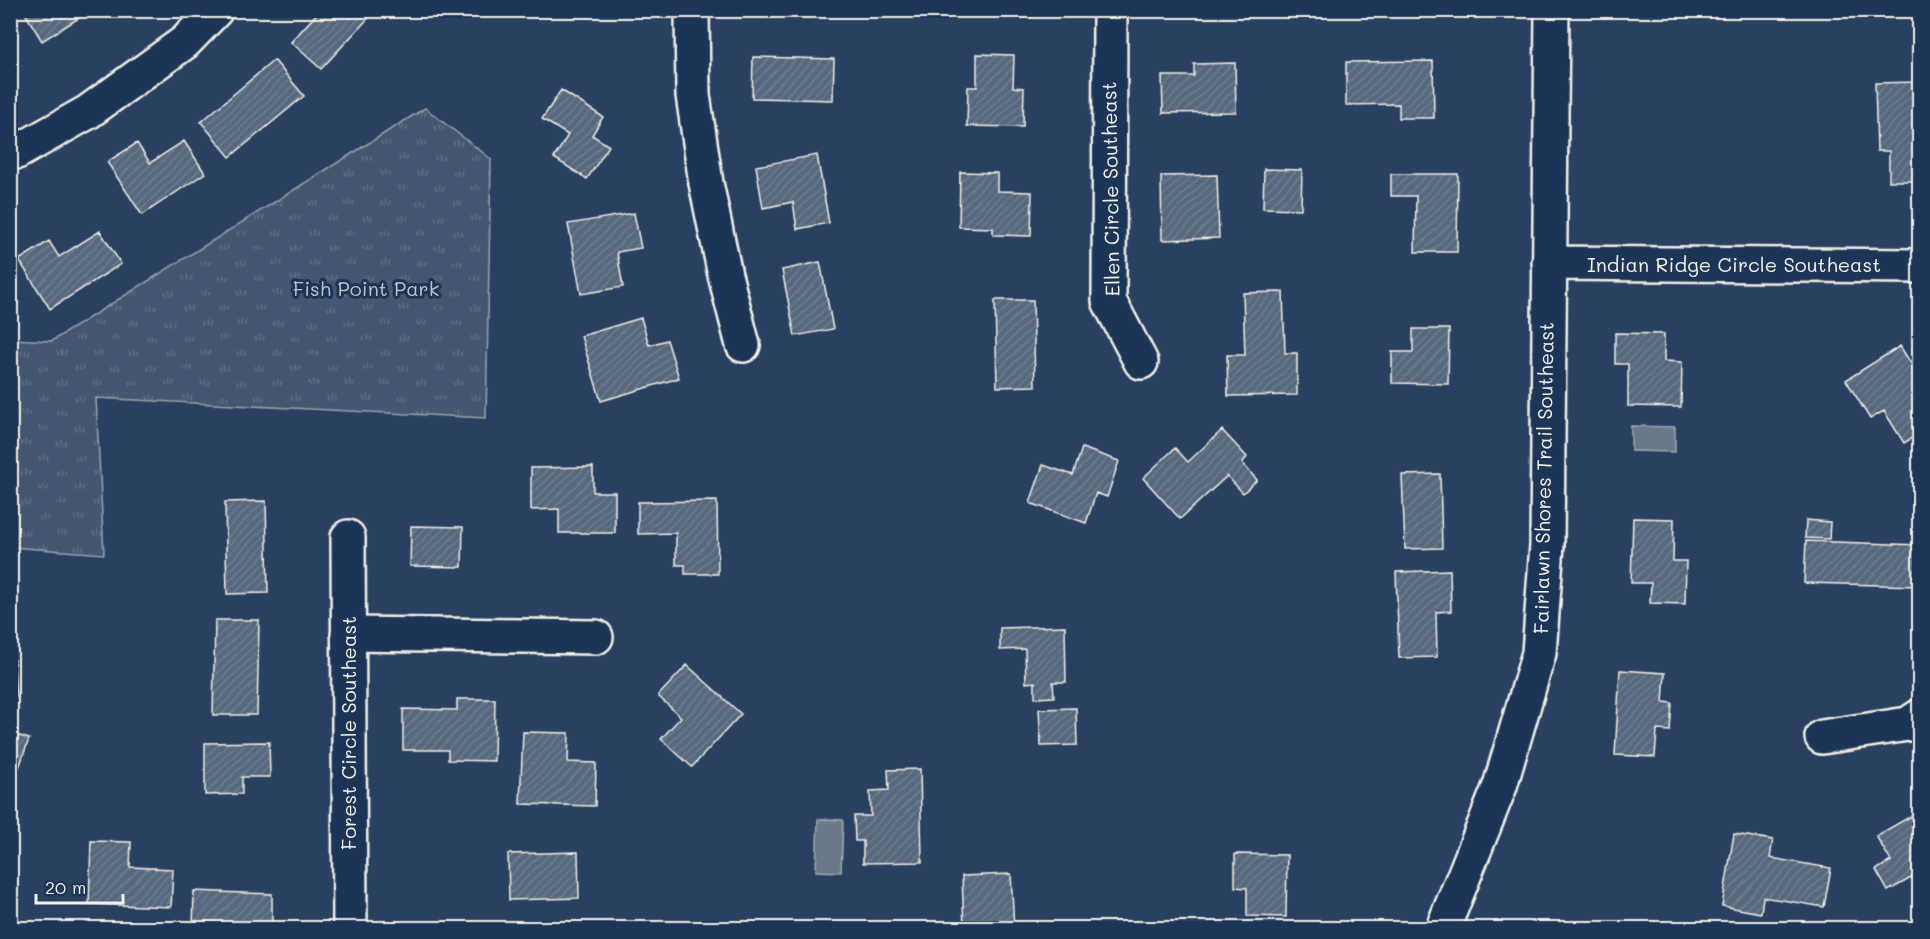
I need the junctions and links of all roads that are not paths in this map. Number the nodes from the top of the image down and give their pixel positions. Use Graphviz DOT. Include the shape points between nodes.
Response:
graph roads {
  1 [pos="216,10"];
  2 [pos="692,10"];
  3 [pos="1110,10"];
  4 [pos="1552,10"];
  5 [pos="17,152"];
  6 [pos="1549,263"];
  7 [pos="1920,266"];
  8 [pos="743,345"];
  9 [pos="1141,362"];
  10 [pos="348,537"];
  11 [pos="348,634"];
  12 [pos="596,637"];
  13 [pos="1920,716"];
  14 [pos="1822,737"];
  15 [pos="350,928"];
  16 [pos="1443,928"];
  1 -- 5 [label="street" via="185,42 88,112"];
  2 -- 8 [label="street" via="693,95 708,195"];
  3 -- 9 [label="street, Ellen Circle Southeast" via="1109,301"];
  4 -- 6 [label="street, Fairlawn Shores Trail Southeast"];
  6 -- 7 [label="street, Indian Ridge Circle Southeast"];
  6 -- 16 [label="street, Fairlawn Shores Trail Southeast" via="1546,544 1539,653 1500,786"];
  10 -- 11 [label="street, Forest Circle Southeast"];
  11 -- 12 [label="street"];
  11 -- 15 [label="street, Forest Circle Southeast"];
  13 -- 14 [label="street" via="1908,724"];
}
